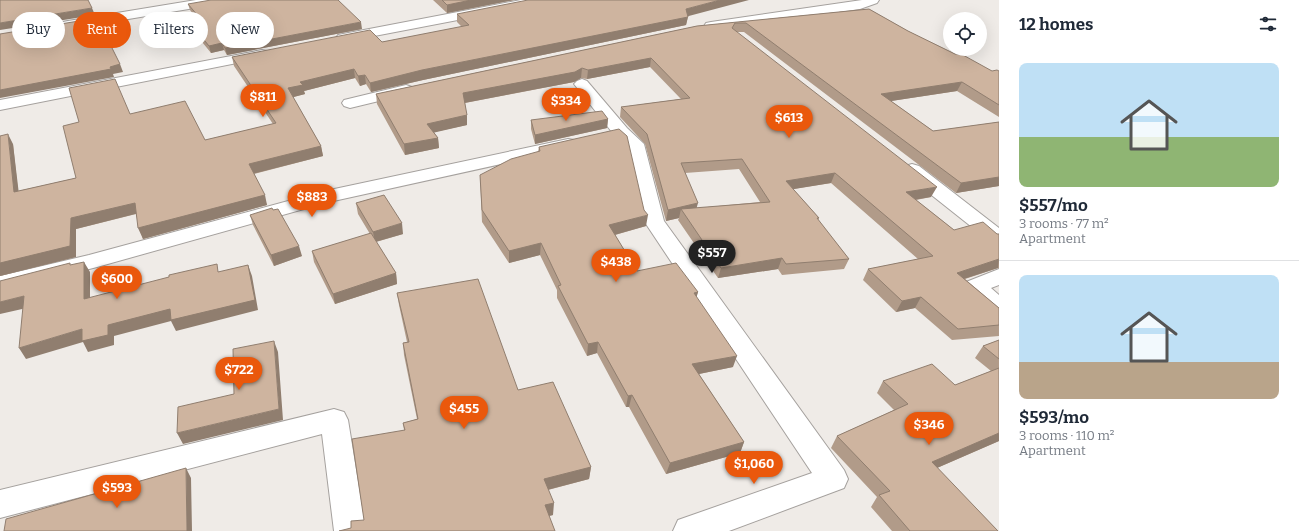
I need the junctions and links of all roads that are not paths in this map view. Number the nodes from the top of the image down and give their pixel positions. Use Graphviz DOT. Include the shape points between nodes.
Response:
graph roads {
  1 [pos="219,0"];
  2 [pos="541,0"];
  3 [pos="845,0"];
  4 [pos="860,6"];
  5 [pos="873,7"];
  6 [pos="65,25"];
  7 [pos="699,28"];
  8 [pos="332,40"];
  9 [pos="278,51"];
  10 [pos="582,84"];
  11 [pos="416,87"];
  12 [pos="350,103"];
  13 [pos="0,105"];
  14 [pos="605,136"];
  15 [pos="900,161"];
  16 [pos="999,238"];
  17 [pos="999,276"];
  18 [pos="0,284"];
  19 [pos="999,307"];
  20 [pos="0,504"];
  21 [pos="350,531"];
  22 [pos="689,531"];
  1 -- 6 [label="street"];
  2 -- 8 [label="street"];
  3 -- 4 [label="street"];
  4 -- 5 [label="street"];
  4 -- 7 [label="street"];
  9 -- 13 [label="street"];
  10 -- 14 [label="street"];
  11 -- 12 [label="street"];
  14 -- 18 [label="street" via="325,198"];
  14 -- 22 [label="street" via="634,144 654,221 833,480"];
  15 -- 16 [label="street"];
  17 -- 19 [label="street" via="974,287"];
  20 -- 21 [label="street" via="334,420"];
}
